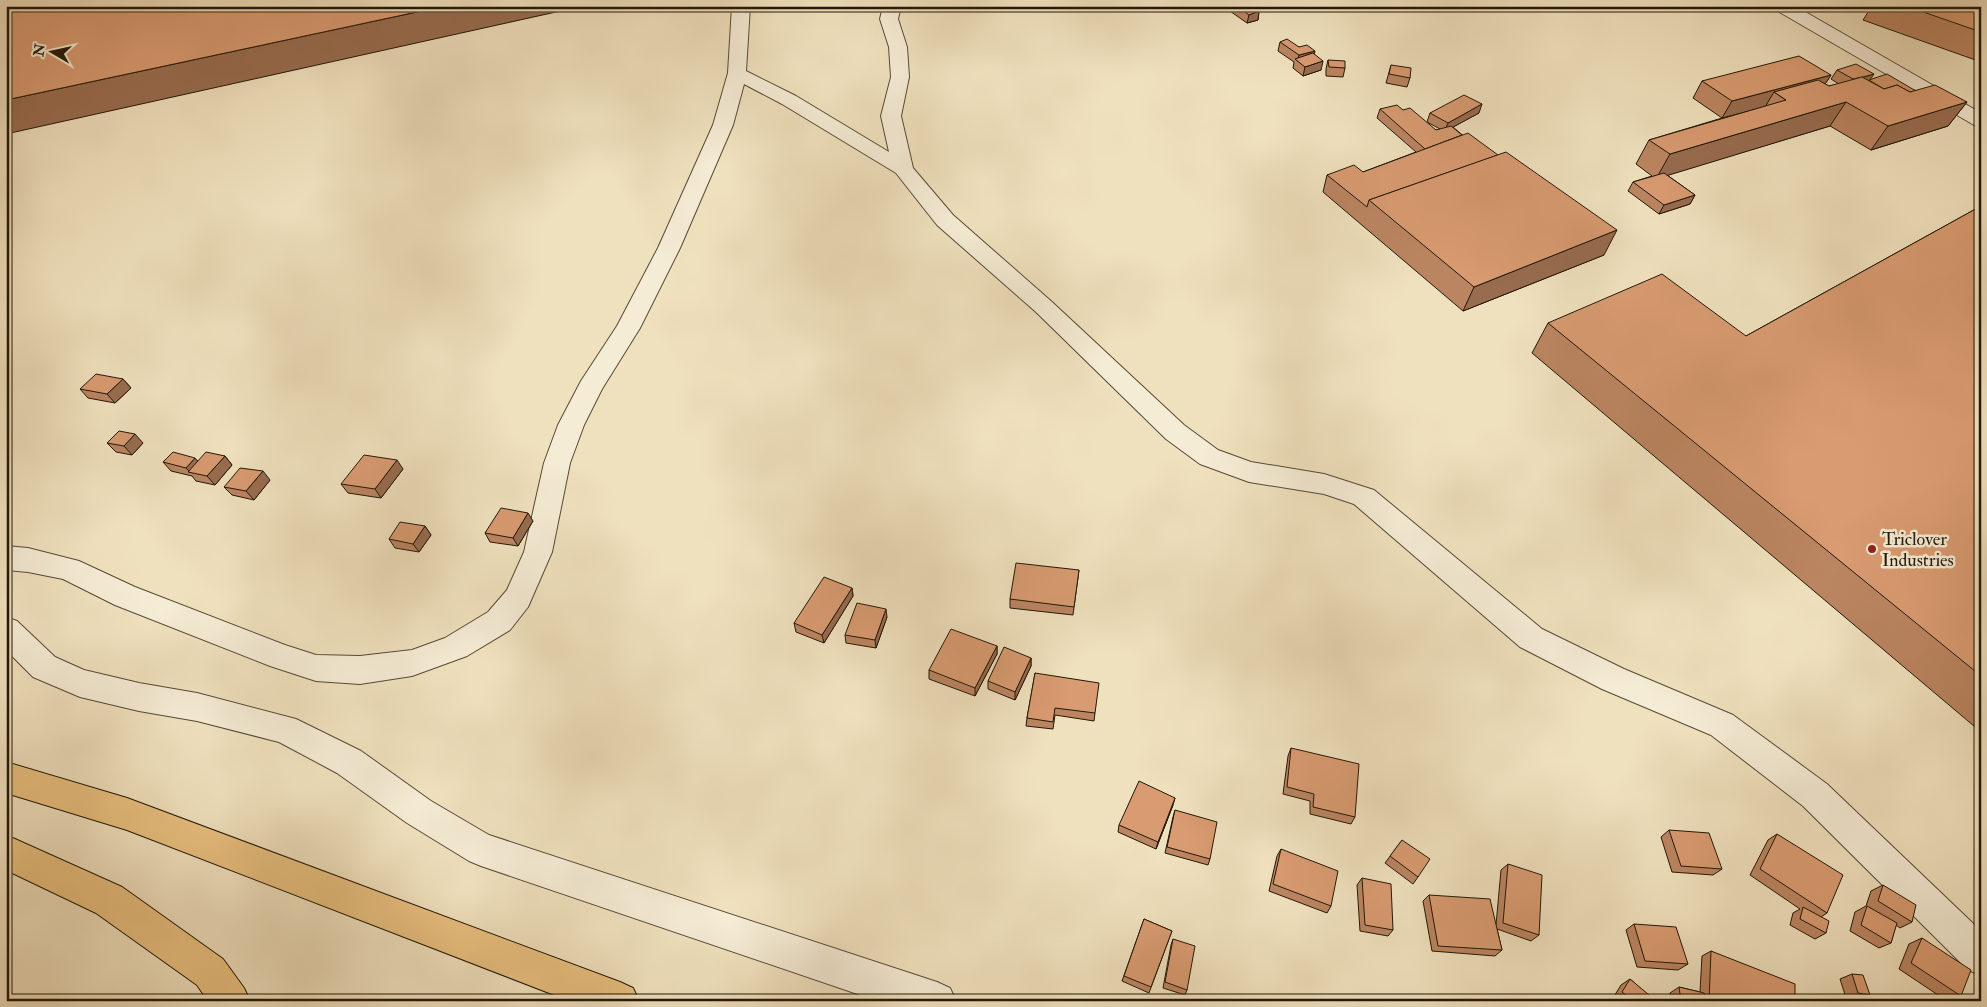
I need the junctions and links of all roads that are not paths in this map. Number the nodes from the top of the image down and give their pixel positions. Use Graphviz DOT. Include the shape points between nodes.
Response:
graph roads {
  1 [pos="742,6"];
  2 [pos="892,6"];
  3 [pos="1782,6"];
  4 [pos="737,73"];
  5 [pos="1981,121"];
  6 [pos="903,169"];
  7 [pos="6,558"];
  8 [pos="6,630"];
  9 [pos="6,777"];
  10 [pos="6,852"];
  11 [pos="1981,957"];
  12 [pos="221,986"];
  13 [pos="620,1001"];
  14 [pos="936,1001"];
  1 -- 4 [label="lane"];
  2 -- 6 [label="lane" via="888,19 898,47 900,77 891,116"];
  3 -- 5 [label="lane"];
  4 -- 6 [label="lane" via="789,100"];
  4 -- 7 [label="lane" via="722,125 661,266 571,425 557,463 538,552 518,598 499,621 456,646 412,663 360,670 316,668 125,596 69,569"];
  6 -- 11 [label="lane" via="946,220 1044,307 1175,432 1209,457 1249,472 1324,484 1364,497 1531,638 1612,679 1722,725 1815,795"];
  8 -- 14 [label="lane" via="44,667 80,683 285,729 349,762 418,812 480,849"];
  9 -- 13 [label="highway" via="127,814"];
  10 -- 12 [label="highway" via="109,900"];
}
